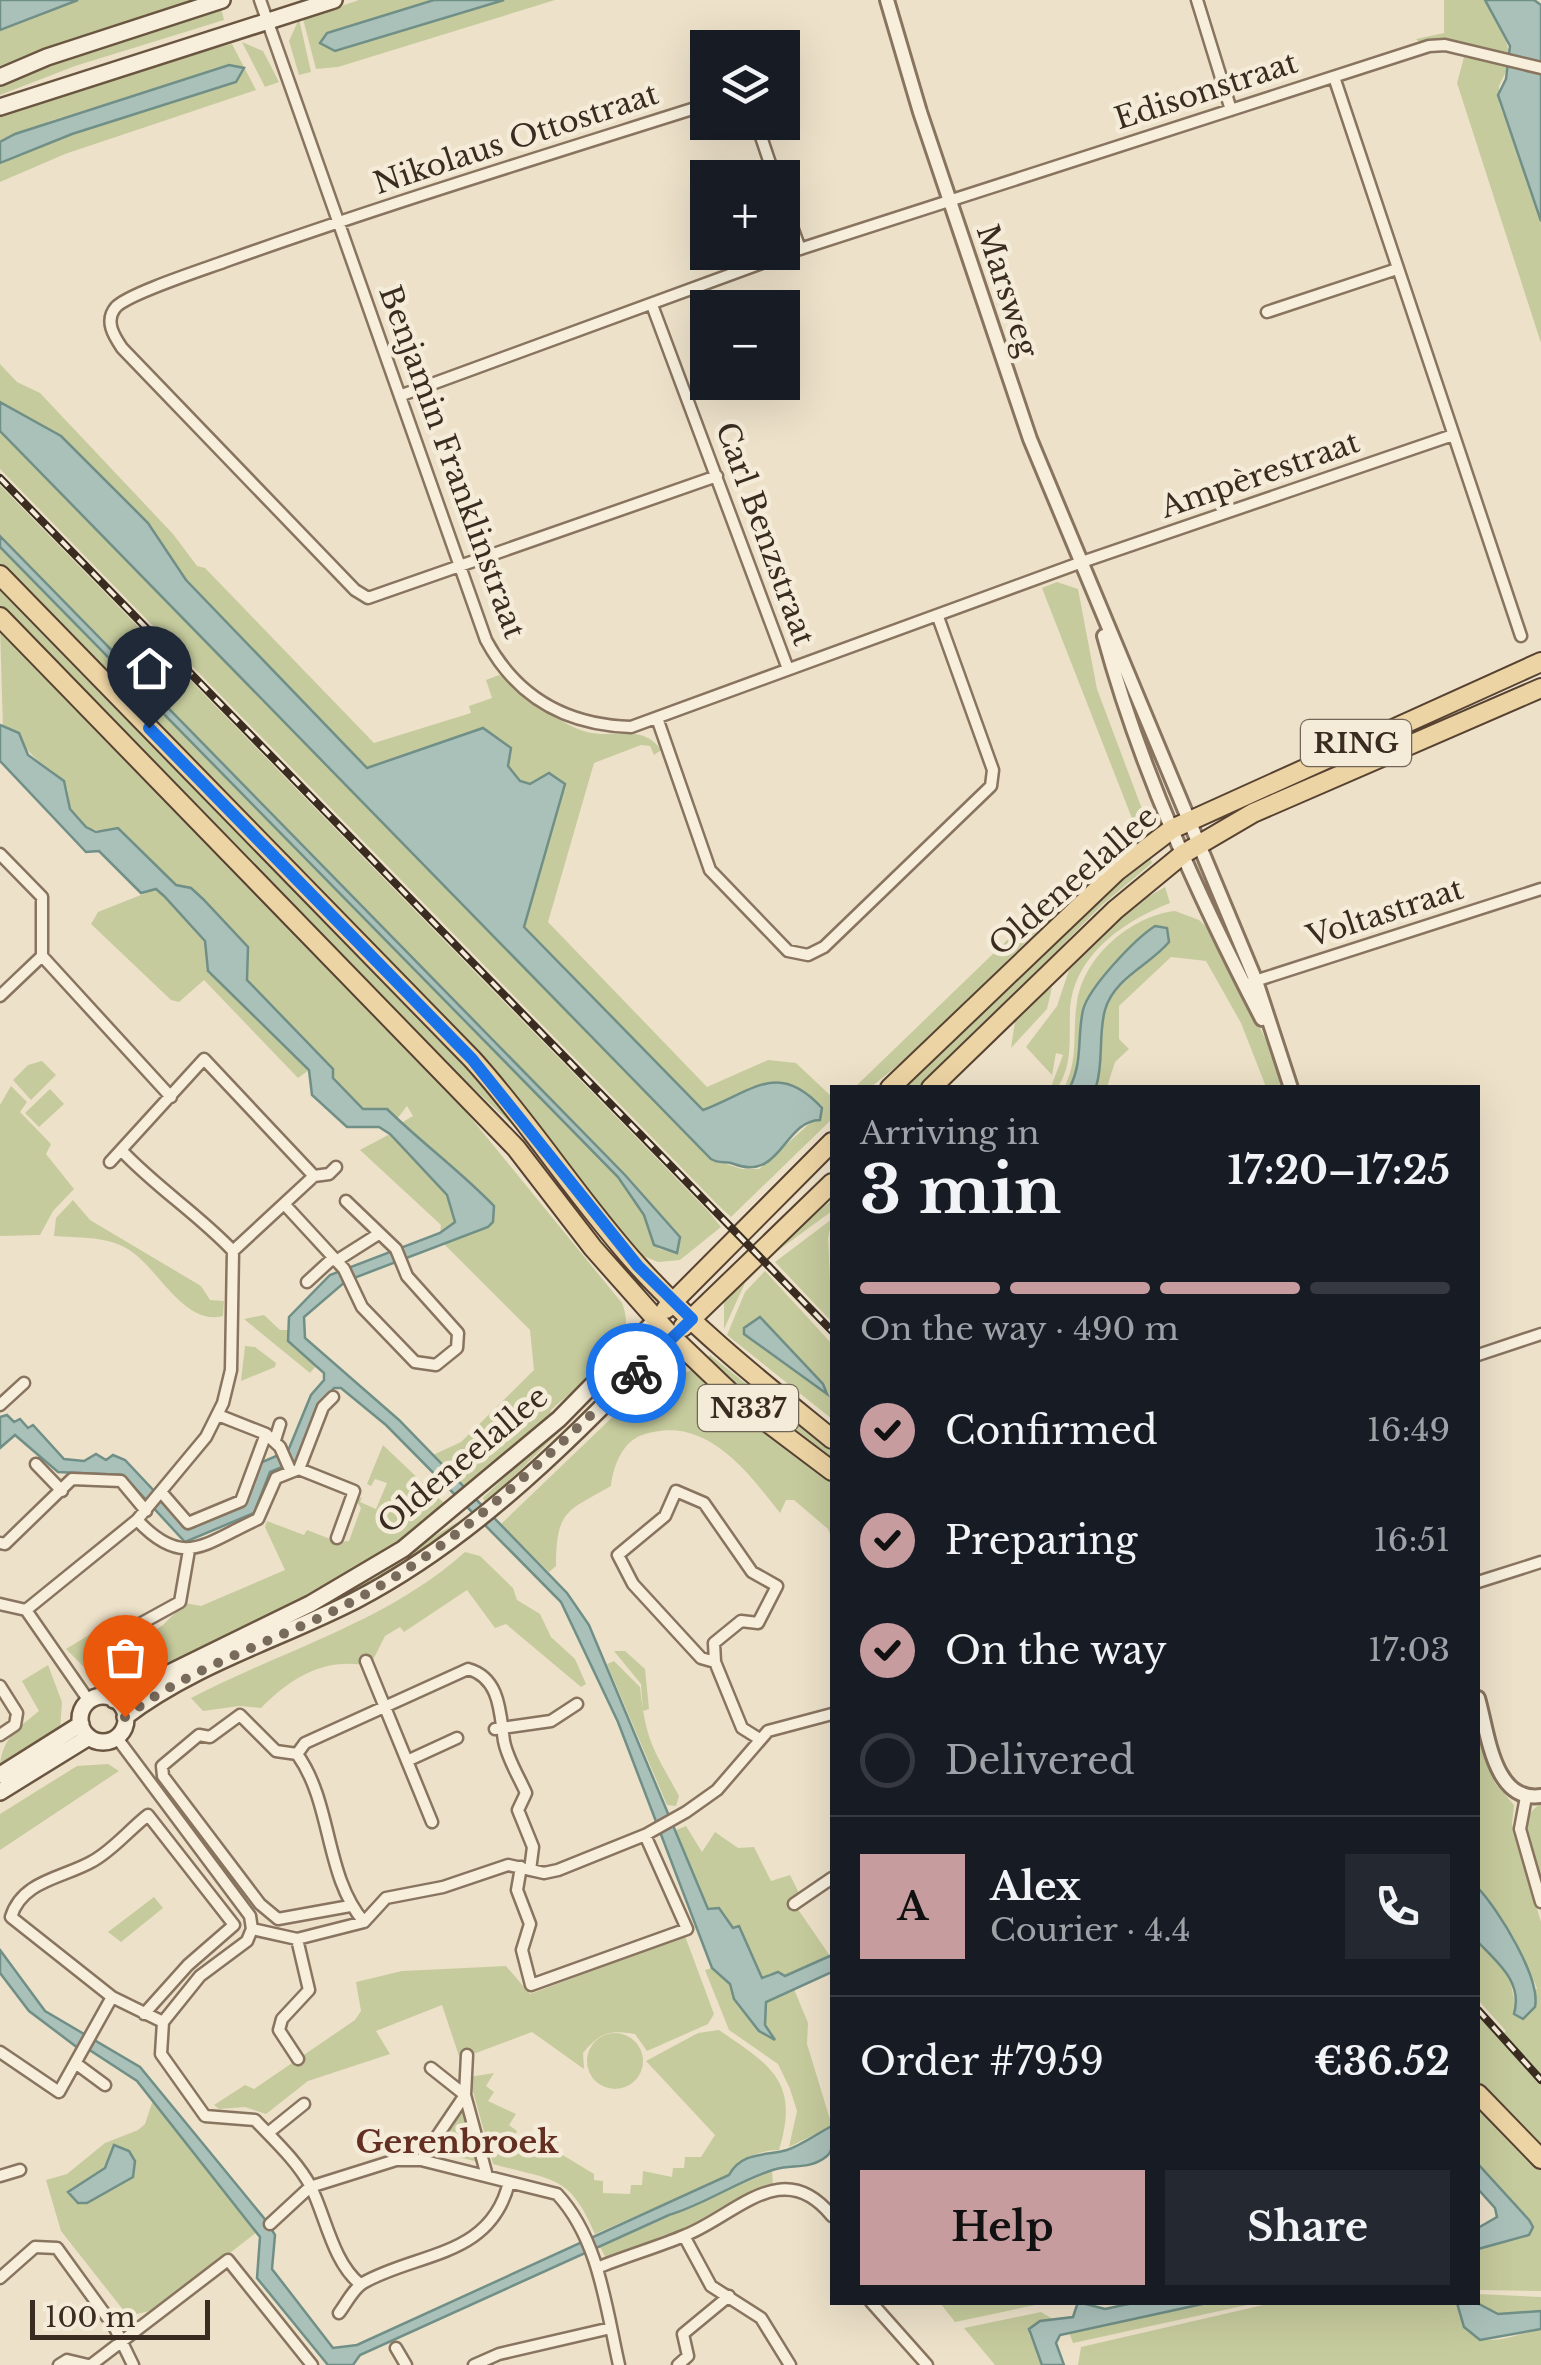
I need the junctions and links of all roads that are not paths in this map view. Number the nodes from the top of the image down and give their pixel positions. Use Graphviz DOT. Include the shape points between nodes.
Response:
graph roads {
  1 [pos="222,0"];
  2 [pos="260,0"];
  3 [pos="334,0"];
  4 [pos="1196,0"];
  5 [pos="888,2"];
  6 [pos="268,20"];
  7 [pos="1541,68"];
  8 [pos="0,77"];
  9 [pos="1334,77"];
  10 [pos="0,106"];
  11 [pos="690,110"];
  12 [pos="1231,110"];
  13 [pos="951,202"];
  14 [pos="339,221"];
  15 [pos="800,249"];
  16 [pos="1397,269"];
  17 [pos="743,270"];
  18 [pos="652,304"];
  19 [pos="1267,312"];
  20 [pos="402,394"];
  21 [pos="1453,435"];
  22 [pos="717,476"];
  23 [pos="1082,562"];
  24 [pos="462,566"];
  25 [pos="0,576"];
  26 [pos="1090,586"];
  27 [pos="0,617"];
  28 [pos="938,617"];
  29 [pos="1521,636"];
  30 [pos="1541,662"];
  31 [pos="788,669"];
  32 [pos="1541,688"];
  33 [pos="657,718"];
  34 [pos="1190,819"];
  35 [pos="1172,828"];
  36 [pos="1200,843"];
  37 [pos="0,854"];
  38 [pos="1183,854"];
  39 [pos="1541,889"];
  40 [pos="42,956"];
  41 [pos="1250,983"];
  42 [pos="0,996"];
  43 [pos="893,1085"];
  44 [pos="934,1085"];
  45 [pos="1290,1085"];
  46 [pos="171,1098"];
  47 [pos="830,1144"];
  48 [pos="122,1151"];
  49 [pos="110,1162"];
  50 [pos="336,1167"];
  51 [pos="314,1176"];
  52 [pos="830,1184"];
  53 [pos="346,1201"];
  54 [pos="286,1206"];
  55 [pos="377,1235"];
  56 [pos="233,1251"];
  57 [pos="338,1263"];
  58 [pos="307,1282"];
  59 [pos="672,1302"];
  60 [pos="692,1319"];
  61 [pos="656,1320"];
  62 [pos="1541,1334"];
  63 [pos="670,1336"];
  64 [pos="1480,1354"];
  65 [pos="24,1383"];
  66 [pos="333,1397"];
  67 [pos="0,1405"];
  68 [pos="218,1415"];
  69 [pos="280,1424"];
  70 [pos="270,1437"];
  71 [pos="830,1437"];
  72 [pos="36,1464"];
  73 [pos="293,1469"];
  74 [pos="830,1469"];
  75 [pos="62,1491"];
  76 [pos="161,1494"];
  77 [pos="145,1512"];
  78 [pos="337,1538"];
  79 [pos="0,1543"];
  80 [pos="189,1550"];
  81 [pos="1541,1562"];
  82 [pos="1480,1581"];
  83 [pos="0,1604"];
  84 [pos="26,1610"];
  85 [pos="120,1634"];
  86 [pos="366,1661"];
  87 [pos="715,1662"];
  88 [pos="0,1686"];
  89 [pos="114,1700"];
  90 [pos="89,1701"];
  91 [pos="577,1704"];
  92 [pos="1480,1705"];
  93 [pos="386,1706"];
  94 [pos="830,1715"];
  95 [pos="125,1717"];
  96 [pos="85,1730"];
  97 [pos="500,1730"];
  98 [pos="0,1734"];
  99 [pos="117,1738"];
  100 [pos="458,1738"];
  101 [pos="758,1738"];
  102 [pos="298,1754"];
  103 [pos="407,1760"];
  104 [pos="0,1775"];
  105 [pos="0,1792"];
  106 [pos="1534,1796"];
  107 [pos="432,1822"];
  108 [pos="649,1832"];
  109 [pos="525,1868"];
  110 [pos="830,1879"];
  111 [pos="1541,1902"];
  112 [pos="794,1904"];
  113 [pos="350,1906"];
  114 [pos="364,1922"];
  115 [pos="252,1929"];
  116 [pos="296,1938"];
  117 [pos="112,1997"];
  118 [pos="144,2014"];
  119 [pos="163,2022"];
  120 [pos="0,2052"];
  121 [pos="467,2055"];
  122 [pos="298,2058"];
  123 [pos="78,2065"];
  124 [pos="431,2068"];
  125 [pos="106,2085"];
  126 [pos="465,2094"];
  127 [pos="1480,2096"];
  128 [pos="304,2104"];
  129 [pos="268,2133"];
  130 [pos="1541,2159"];
  131 [pos="421,2160"];
  132 [pos="20,2170"];
  133 [pos="0,2176"];
  134 [pos="487,2176"];
  135 [pos="509,2182"];
  136 [pos="310,2186"];
  137 [pos="830,2214"];
  138 [pos="270,2224"];
  139 [pos="684,2236"];
  140 [pos="597,2268"];
  141 [pos="0,2278"];
  142 [pos="360,2284"];
  143 [pos="728,2296"];
  144 [pos="874,2305"];
  145 [pos="339,2313"];
  146 [pos="611,2328"];
  147 [pos="121,2339"];
  148 [pos="396,2348"];
  149 [pos="59,2365"];
  150 [pos="89,2365"];
  151 [pos="134,2365"];
  152 [pos="312,2365"];
  153 [pos="406,2365"];
  154 [pos="474,2365"];
  155 [pos="619,2365"];
  156 [pos="678,2365"];
  157 [pos="790,2365"];
  158 [pos="927,2365"];
  1 -- 8 [label="main road"];
  2 -- 6 [label="street, Benjamin Franklinstraat"];
  3 -- 6 [label="main road"];
  4 -- 12 [label="street"];
  5 -- 13 [label="street, Marsweg"];
  6 -- 10 [label="main road"];
  6 -- 14 [label="street, Benjamin Franklinstraat"];
  7 -- 9 [label="street, Edisonstraat" via="1437,45"];
  9 -- 12 [label="street, Edisonstraat"];
  9 -- 16 [label="street"];
  11 -- 14 [label="street, Nikolaus Ottostraat"];
  12 -- 13 [label="street, Edisonstraat"];
  13 -- 15 [label="street, Edisonstraat"];
  13 -- 23 [label="street, Marsweg" via="1030,439"];
  14 -- 20 [label="street, Benjamin Franklinstraat"];
  14 -- 24 [label="street, Nikolaus Ottostraat" via="120,304 112,333 355,590 381,597"];
  16 -- 19 [label="street"];
  16 -- 21 [label="street"];
  17 -- 18 [label="street, Edisonstraat"];
  18 -- 20 [label="street, Edisonstraat"];
  18 -- 22 [label="street, Carl Benzstraat"];
  20 -- 24 [label="street, Benjamin Franklinstraat"];
  21 -- 23 [label="street, Ampèrestraat"];
  21 -- 29 [label="street"];
  22 -- 24 [label="street"];
  22 -- 31 [label="street, Carl Benzstraat"];
  23 -- 26 [label="street, Marsweg"];
  23 -- 28 [label="street, Benjamin Franklinstraat"];
  24 -- 33 [label="street, Benjamin Franklinstraat" via="494,655 542,700 567,718 596,726 631,727"];
  25 -- 59 [label="main road" via="472,1059"];
  26 -- 34 [label="street, Marsweg"];
  26 -- 35 [label="street, Marsweg" via="1118,690"];
  27 -- 61 [label="main road" via="516,1148"];
  28 -- 31 [label="street, Benjamin Franklinstraat"];
  28 -- 33 [label="street" via="993,770 990,786 824,947 808,955 788,951 710,870"];
  30 -- 34 [label="main road, Oldeneelallee / RING"];
  31 -- 33 [label="street, Benjamin Franklinstraat"];
  32 -- 36 [label="main road, Oldeneelallee / RING" via="1253,813"];
  34 -- 35 [label="main road, Oldeneelallee / RING"];
  34 -- 36 [label="street, Marsweg"];
  35 -- 38 [label="street, Marsweg"];
  35 -- 43 [label="main road, Oldeneelallee / RING" via="1116,871"];
  36 -- 38 [label="main road, Oldeneelallee / RING"];
  36 -- 41 [label="street, Marsweg"];
  37 -- 40 [label="street" via="42,896"];
  38 -- 41 [label="street, Marsweg"];
  38 -- 44 [label="main road, Oldeneelallee / RING"];
  39 -- 41 [label="street, Voltastraat"];
  40 -- 42 [label="street"];
  40 -- 46 [label="street"];
  41 -- 45 [label="street, Marsweg"];
  46 -- 48 [label="street"];
  46 -- 51 [label="street" via="204,1060"];
  47 -- 59 [label="main road, Oldeneelallee"];
  48 -- 49 [label="street"];
  48 -- 56 [label="street"];
  50 -- 51 [label="street"];
  51 -- 54 [label="street"];
  52 -- 60 [label="main road, Oldeneelallee"];
  53 -- 55 [label="street"];
  54 -- 56 [label="street"];
  54 -- 57 [label="street"];
  55 -- 57 [label="street"];
  55 -- 57 [label="street" via="396,1249 460,1340 448,1358 431,1368 415,1362 362,1307"];
  56 -- 68 [label="street" via="230,1380"];
  57 -- 58 [label="street"];
  59 -- 60 [label="main road, N337"];
  59 -- 61 [label="main road, Oldeneelallee"];
  60 -- 63 [label="main road, Oldeneelallee"];
  60 -- 71 [label="main road, N337"];
  61 -- 63 [label="main road"];
  61 -- 89 [label="main road, Oldeneelallee" via="559,1419 392,1556"];
  62 -- 64 [label="street"];
  63 -- 74 [label="main road, N337" via="738,1400"];
  63 -- 95 [label="main road, Oldeneelallee" via="462,1533 357,1599 222,1660"];
  65 -- 67 [label="street"];
  66 -- 73 [label="street"];
  68 -- 70 [label="street"];
  68 -- 76 [label="street"];
  69 -- 70 [label="street"];
  70 -- 73 [label="street"];
  70 -- 76 [label="street" via="241,1500 188,1523"];
  72 -- 75 [label="street"];
  73 -- 78 [label="street" via="354,1491"];
  73 -- 80 [label="street" via="276,1478 258,1520"];
  75 -- 77 [label="street" via="72,1479 121,1481"];
  75 -- 79 [label="street"];
  76 -- 77 [label="street"];
  77 -- 80 [label="street" via="162,1545"];
  77 -- 84 [label="street"];
  80 -- 85 [label="street" via="180,1602"];
  81 -- 82 [label="street"];
  83 -- 84 [label="street"];
  84 -- 90 [label="street"];
  86 -- 93 [label="street"];
  87 -- 87 [label="street" via="701,1658 634,1584 618,1556 665,1516 676,1491 704,1502 752,1572 778,1586 758,1624 740,1621 714,1643"];
  87 -- 101 [label="street" via="742,1728"];
  88 -- 98 [label="street" via="17,1713 15,1725"];
  89 -- 90 [label="main road"];
  89 -- 95 [label="main road"];
  90 -- 96 [label="main road" via="82,1708"];
  91 -- 97 [label="street" via="551,1720"];
  92 -- 106 [label="street" via="1500,1775 1512,1791"];
  93 -- 97 [label="street" via="468,1669 490,1682 506,1719"];
  93 -- 102 [label="street" via="306,1743"];
  93 -- 103 [label="street"];
  94 -- 101 [label="street"];
  95 -- 99 [label="main road"];
  96 -- 99 [label="main road" via="100,1742"];
  96 -- 104 [label="main road"];
  96 -- 105 [label="main road"];
  97 -- 109 [label="street" via="526,1792 518,1810 533,1847"];
  99 -- 115 [label="street" via="250,1916"];
  100 -- 103 [label="street"];
  101 -- 108 [label="street" via="717,1790"];
  102 -- 113 [label="street" via="315,1785"];
  102 -- 113 [label="street" via="276,1751 240,1715 210,1737 199,1735 162,1766 163,1776 278,1920"];
  103 -- 107 [label="street"];
  106 -- 111 [label="street" via="1520,1830"];
  108 -- 109 [label="street" via="558,1870"];
  108 -- 109 [label="street" via="687,1930 531,1986 522,1950 530,1924 517,1890"];
  109 -- 114 [label="street" via="508,1865 386,1898"];
  110 -- 112 [label="street"];
  113 -- 114 [label="street"];
  114 -- 116 [label="street"];
  115 -- 116 [label="street"];
  115 -- 119 [label="street" via="200,1976"];
  116 -- 122 [label="street" via="309,1990 279,2030"];
  117 -- 118 [label="street"];
  117 -- 118 [label="street" via="11,1917 28,1891 92,1862 148,1814 234,1925"];
  117 -- 123 [label="street"];
  118 -- 119 [label="street"];
  119 -- 129 [label="street" via="160,2054 205,2116 256,2120"];
  120 -- 123 [label="street" via="59,2092"];
  121 -- 126 [label="street"];
  123 -- 125 [label="street"];
  124 -- 126 [label="street"];
  126 -- 131 [label="street"];
  126 -- 134 [label="street"];
  127 -- 130 [label="main road"];
  128 -- 129 [label="street"];
  129 -- 136 [label="street"];
  131 -- 134 [label="street"];
  131 -- 136 [label="street" via="396,2160"];
  132 -- 133 [label="street"];
  134 -- 135 [label="street"];
  135 -- 140 [label="street" via="558,2194"];
  135 -- 142 [label="street" via="499,2213 487,2224 436,2258"];
  136 -- 138 [label="street"];
  136 -- 142 [label="street" via="347,2274"];
  137 -- 139 [label="street" via="814,2198 779,2189"];
  139 -- 140 [label="street"];
  139 -- 143 [label="street" via="699,2272"];
  140 -- 146 [label="street"];
  141 -- 147 [label="street" via="34,2247 57,2248"];
  142 -- 145 [label="street"];
  143 -- 156 [label="street" via="683,2334 688,2356"];
  143 -- 157 [label="street" via="761,2318"];
  144 -- 158 [label="street"];
  146 -- 154 [label="street"];
  146 -- 155 [label="street"];
  147 -- 150 [label="street"];
  147 -- 151 [label="street"];
  147 -- 152 [label="street" via="228,2260"];
  148 -- 153 [label="street"];
  149 -- 150 [label="street"];
}
